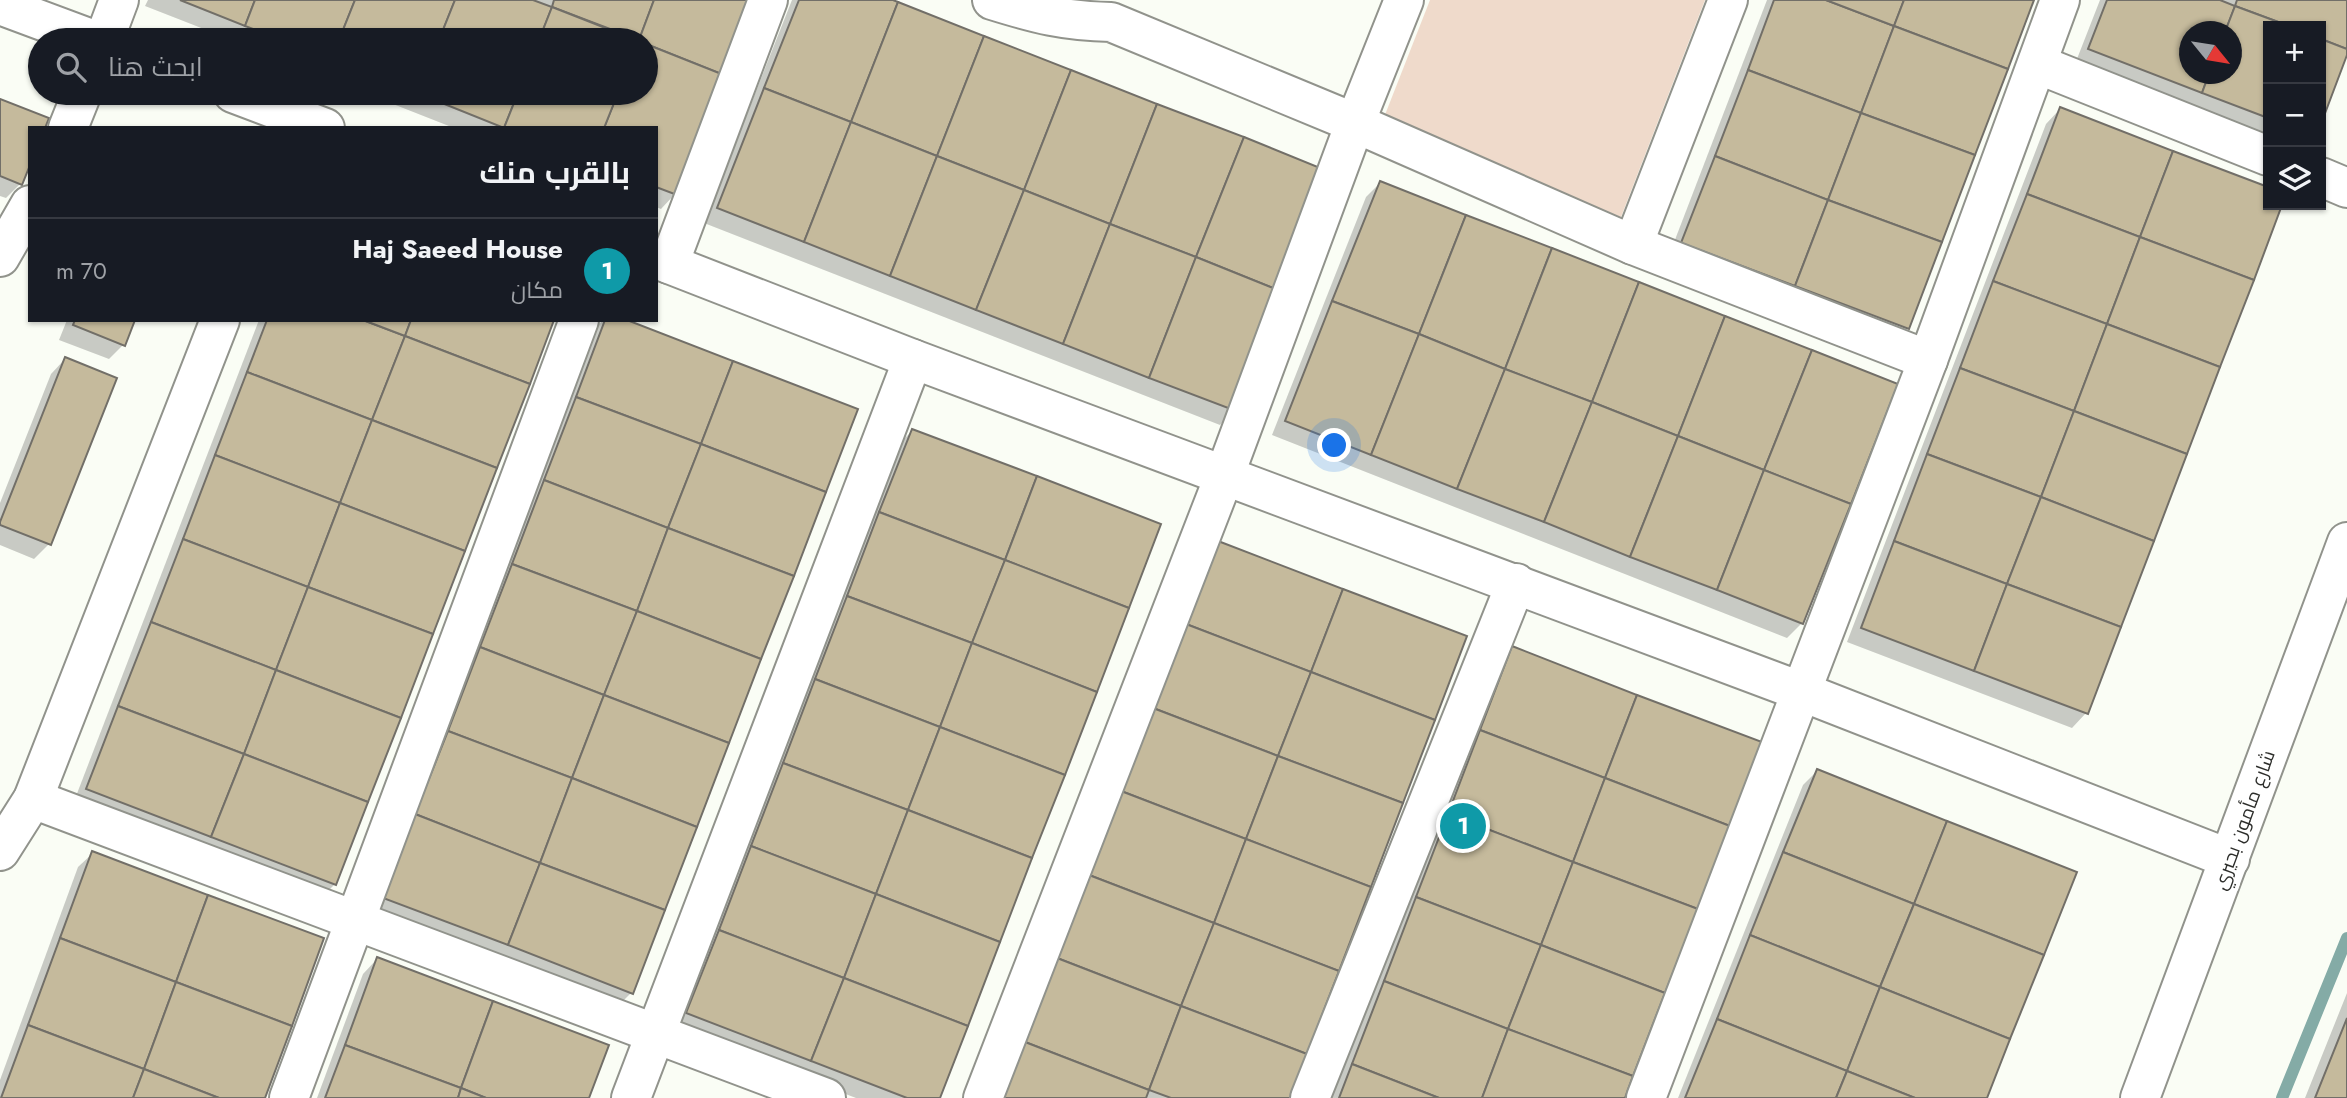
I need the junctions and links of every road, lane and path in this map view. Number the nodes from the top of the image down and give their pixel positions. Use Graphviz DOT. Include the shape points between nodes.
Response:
graph roads {
  1 [pos="119,0"];
  2 [pos="768,0"];
  3 [pos="992,0"];
  4 [pos="1404,0"];
  5 [pos="1728,0"];
  6 [pos="2060,0"];
  7 [pos="0,5"];
  8 [pos="1115,11"];
  9 [pos="62,28"];
  10 [pos="108,28"];
  11 [pos="2037,64"];
  12 [pos="77,105"];
  13 [pos="261,105"];
  14 [pos="1355,123"];
  15 [pos="306,124"];
  16 [pos="69,126"];
  17 [pos="2263,154"];
  18 [pos="2326,179"];
  19 [pos="2347,188"];
  20 [pos="28,208"];
  21 [pos="1633,245"];
  22 [pos="0,257"];
  23 [pos="663,262"];
  24 [pos="219,322"];
  25 [pos="578,322"];
  26 [pos="913,359"];
  27 [pos="1928,360"];
  28 [pos="1225,474"];
  29 [pos="2347,542"];
  30 [pos="1516,583"];
  31 [pos="1800,691"];
  32 [pos="33,799"];
  33 [pos="0,850"];
  34 [pos="2230,859"];
  35 [pos="355,919"];
  36 [pos="656,1033"];
  37 [pos="289,1098"];
  38 [pos="631,1098"];
  39 [pos="826,1098"];
  40 [pos="983,1098"];
  41 [pos="1310,1098"];
  42 [pos="1646,1098"];
  43 [pos="2140,1098"];
  1 -- 10 [label="street"];
  2 -- 23 [label="street"];
  3 -- 8 [label="street" via="1076,22"];
  4 -- 14 [label="street"];
  5 -- 21 [label="street"];
  6 -- 11 [label="street"];
  7 -- 9 [label="street"];
  8 -- 14 [label="street"];
  11 -- 17 [label="street"];
  11 -- 27 [label="street"];
  12 -- 16 [label="street"];
  13 -- 15 [label="street"];
  14 -- 21 [label="street"];
  14 -- 28 [label="street"];
  18 -- 19 [label="street"];
  20 -- 22 [label="street"];
  21 -- 27 [label="street"];
  23 -- 26 [label="street"];
  24 -- 32 [label="street"];
  25 -- 35 [label="street"];
  26 -- 28 [label="street"];
  26 -- 36 [label="street"];
  27 -- 31 [label="street"];
  28 -- 30 [label="street"];
  28 -- 40 [label="street"];
  29 -- 34 [label="street, شارع مأمون بحيري"];
  30 -- 31 [label="street"];
  30 -- 41 [label="street"];
  31 -- 34 [label="street"];
  31 -- 42 [label="street"];
  32 -- 33 [label="street"];
  32 -- 35 [label="street"];
  34 -- 43 [label="street, شارع مأمون بحيري"];
  35 -- 36 [label="street"];
  35 -- 37 [label="street"];
  36 -- 38 [label="street"];
  36 -- 39 [label="street"];
}
